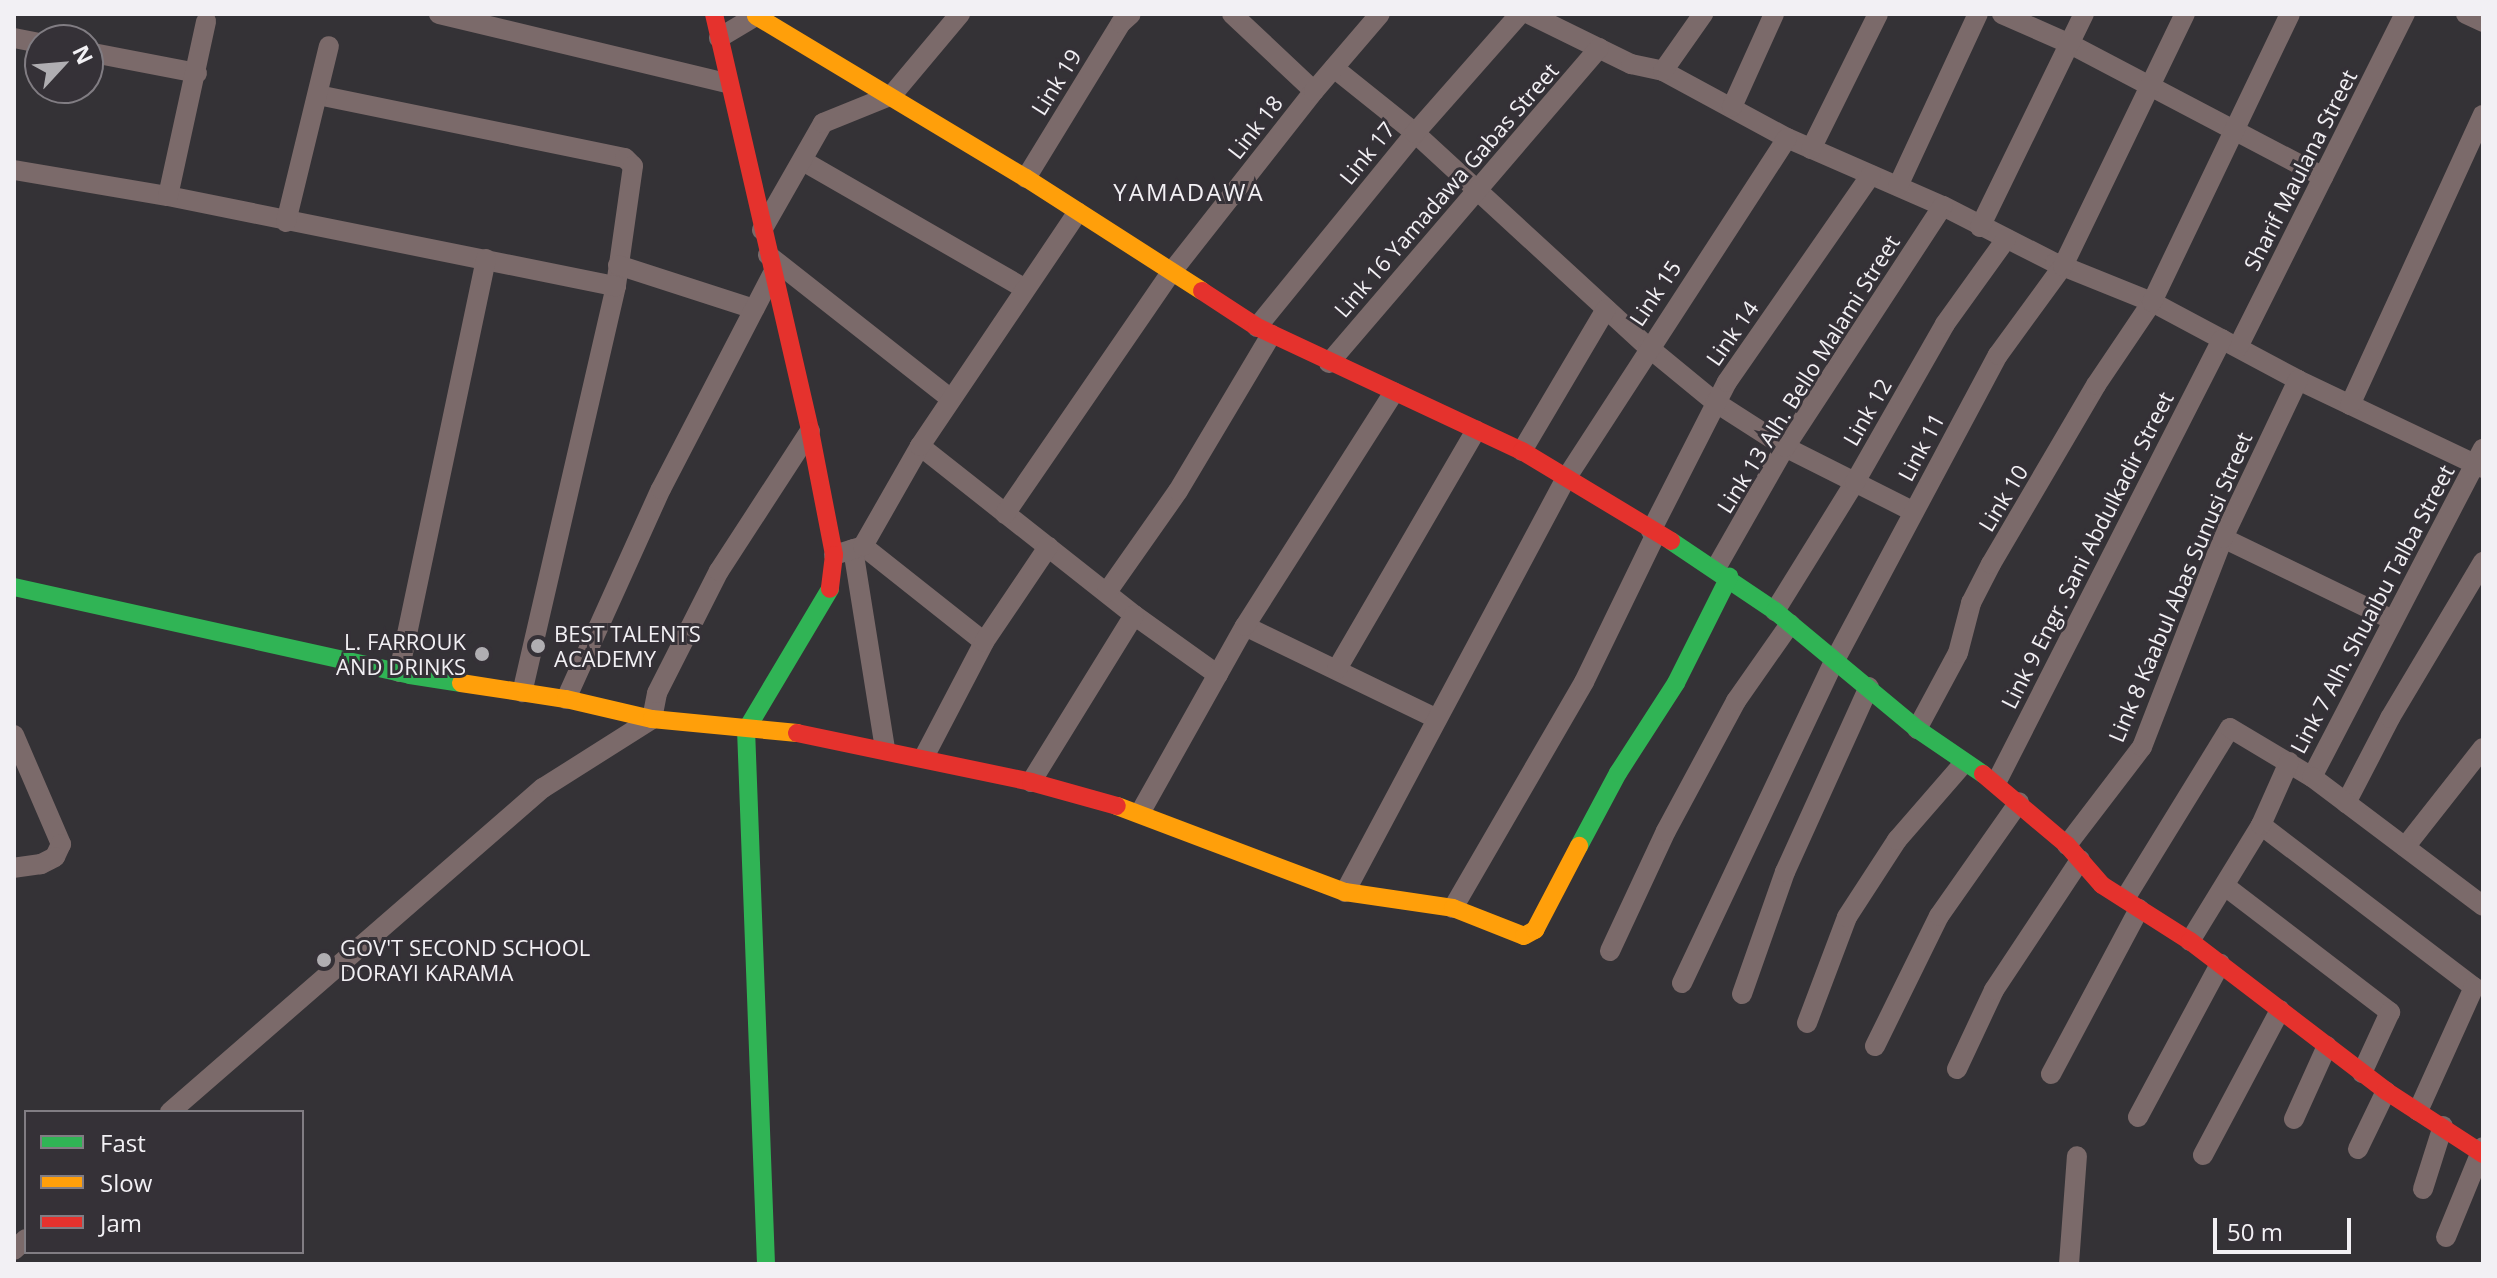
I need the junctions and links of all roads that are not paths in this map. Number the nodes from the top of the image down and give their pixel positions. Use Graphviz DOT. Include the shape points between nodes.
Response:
graph roads {
  1 [pos="439,14"];
  2 [pos="714,14"];
  3 [pos="960,14"];
  4 [pos="1232,14"];
  5 [pos="1380,14"];
  6 [pos="1520,14"];
  7 [pos="1529,14"];
  8 [pos="1703,14"];
  9 [pos="1774,14"];
  10 [pos="1878,14"];
  11 [pos="1978,14"];
  12 [pos="2002,14"];
  13 [pos="2084,14"];
  14 [pos="2185,14"];
  15 [pos="2290,14"];
  16 [pos="2405,14"];
  17 [pos="2466,14"];
  18 [pos="758,15"];
  19 [pos="1121,17"];
  20 [pos="206,21"];
  21 [pos="2483,22"];
  22 [pos="719,38"];
  23 [pos="2070,44"];
  24 [pos="329,46"];
  25 [pos="1599,48"];
  26 [pos="104,55"];
  27 [pos="1334,68"];
  28 [pos="1663,71"];
  29 [pos="197,73"];
  30 [pos="727,83"];
  31 [pos="2151,86"];
  32 [pos="1314,91"];
  33 [pos="318,95"];
  34 [pos="892,95"];
  35 [pos="1732,107"];
  36 [pos="2483,115"];
  37 [pos="2234,129"];
  38 [pos="1415,133"];
  39 [pos="1787,138"];
  40 [pos="1811,149"];
  41 [pos="803,161"];
  42 [pos="14,170"];
  43 [pos="1871,175"];
  44 [pos="2323,177"];
  45 [pos="1026,178"];
  46 [pos="1898,186"];
  47 [pos="1478,192"];
  48 [pos="168,196"];
  49 [pos="1943,206"];
  50 [pos="1078,212"];
  51 [pos="286,222"];
  52 [pos="1980,227"];
  53 [pos="762,230"];
  54 [pos="2006,239"];
  55 [pos="486,259"];
  56 [pos="770,265"];
  57 [pos="2063,266"];
  58 [pos="1170,274"];
  59 [pos="617,276"];
  60 [pos="1024,288"];
  61 [pos="2152,302"];
  62 [pos="754,309"];
  63 [pos="1606,309"];
  64 [pos="1264,331"];
  65 [pos="2230,343"];
  66 [pos="1648,347"];
  67 [pos="1329,363"];
  68 [pos="2298,380"];
  69 [pos="1394,392"];
  70 [pos="951,399"];
  71 [pos="1715,402"];
  72 [pos="2350,405"];
  73 [pos="1476,430"];
  74 [pos="810,431"];
  75 [pos="920,446"];
  76 [pos="1785,447"];
  77 [pos="1522,451"];
  78 [pos="2481,460"];
  79 [pos="1567,477"];
  80 [pos="1855,482"];
  81 [pos="1914,512"];
  82 [pos="1005,514"];
  83 [pos="1654,532"];
  84 [pos="2223,538"];
  85 [pos="1048,547"];
  86 [pos="850,550"];
  87 [pos="2483,562"];
  88 [pos="1722,573"];
  89 [pos="14,587"];
  90 [pos="1107,592"];
  91 [pos="1134,615"];
  92 [pos="1782,617"];
  93 [pos="2393,620"];
  94 [pos="1245,626"];
  95 [pos="984,642"];
  96 [pos="1835,660"];
  97 [pos="1337,669"];
  98 [pos="399,672"];
  99 [pos="1218,675"];
  100 [pos="1869,687"];
  101 [pos="522,692"];
  102 [pos="566,699"];
  103 [pos="652,719"];
  104 [pos="1437,719"];
  105 [pos="1917,729"];
  106 [pos="746,730"];
  107 [pos="14,735"];
  108 [pos="2483,748"];
  109 [pos="885,749"];
  110 [pos="924,757"];
  111 [pos="2289,762"];
  112 [pos="1964,763"];
  113 [pos="2312,777"];
  114 [pos="1031,782"];
  115 [pos="1996,783"];
  116 [pos="2019,802"];
  117 [pos="2346,803"];
  118 [pos="1140,813"];
  119 [pos="2261,825"];
  120 [pos="2405,847"];
  121 [pos="2074,853"];
  122 [pos="14,868"];
  123 [pos="2225,886"];
  124 [pos="1345,892"];
  125 [pos="2132,903"];
  126 [pos="2483,906"];
  127 [pos="1453,908"];
  128 [pos="2190,941"];
  129 [pos="1610,951"];
  130 [pos="2220,964"];
  131 [pos="1682,983"];
  132 [pos="1742,994"];
  133 [pos="2280,1010"];
  134 [pos="1807,1023"];
  135 [pos="1875,1046"];
  136 [pos="2327,1046"];
  137 [pos="1957,1069"];
  138 [pos="2362,1073"];
  139 [pos="2051,1074"];
  140 [pos="2386,1091"];
  141 [pos="172,1110"];
  142 [pos="2418,1111"];
  143 [pos="2138,1117"];
  144 [pos="2294,1119"];
  145 [pos="2443,1126"];
  146 [pos="2358,1149"];
  147 [pos="2482,1152"];
  148 [pos="2203,1155"];
  149 [pos="2077,1156"];
  150 [pos="2423,1189"];
  151 [pos="2446,1237"];
  152 [pos="766,1264"];
  153 [pos="2069,1264"];
  1 -- 30 [label="street"];
  2 -- 22 [label="street"];
  3 -- 34 [label="street"];
  4 -- 32 [label="street"];
  5 -- 27 [label="street, Link 18"];
  6 -- 38 [label="street, Link 17"];
  7 -- 25 [label="street"];
  8 -- 28 [label="street"];
  9 -- 35 [label="street"];
  10 -- 40 [label="street"];
  11 -- 46 [label="street"];
  12 -- 23 [label="street"];
  13 -- 23 [label="street"];
  14 -- 31 [label="street, Link 11"];
  15 -- 37 [label="street, Link 10"];
  16 -- 44 [label="street, Sharif Maulana Street"];
  17 -- 21 [label="street"];
  18 -- 22 [label="street"];
  18 -- 34 [label="street"];
  19 -- 45 [label="street, Link 19"];
  20 -- 29 [label="street"];
  22 -- 30 [label="street"];
  23 -- 31 [label="street"];
  23 -- 52 [label="street"];
  24 -- 33 [label="street"];
  25 -- 28 [label="street" via="1631,64"];
  25 -- 47 [label="street, Link 16 Yamadawa Gabas Street"];
  26 -- 29 [label="street"];
  27 -- 32 [label="street, Link 18"];
  27 -- 38 [label="street"];
  28 -- 35 [label="street"];
  29 -- 48 [label="street"];
  30 -- 53 [label="street"];
  31 -- 37 [label="street"];
  31 -- 57 [label="street, Link 11"];
  32 -- 58 [label="street, Link 18"];
  33 -- 51 [label="street"];
  33 -- 59 [label="street" via="631,161"];
  34 -- 41 [label="street" via="823,123"];
  34 -- 45 [label="street"];
  35 -- 39 [label="street"];
  36 -- 72 [label="street"];
  37 -- 44 [label="street"];
  37 -- 61 [label="street, Link 10"];
  38 -- 47 [label="street"];
  38 -- 64 [label="street, Link 17"];
  39 -- 40 [label="street"];
  39 -- 66 [label="street, Link 15"];
  40 -- 43 [label="street"];
  41 -- 53 [label="street"];
  41 -- 60 [label="street"];
  42 -- 48 [label="street"];
  43 -- 46 [label="street"];
  43 -- 71 [label="street, Link 14"];
  44 -- 65 [label="street, Sharif Maulana Street"];
  45 -- 50 [label="street"];
  46 -- 49 [label="street"];
  47 -- 63 [label="street"];
  47 -- 67 [label="street, Link 16 Yamadawa Gabas Street"];
  48 -- 51 [label="street"];
  49 -- 52 [label="street"];
  49 -- 76 [label="street, Link 13 Alh. Bello Malami Street"];
  50 -- 58 [label="street"];
  50 -- 60 [label="street"];
  51 -- 55 [label="street"];
  52 -- 54 [label="street"];
  53 -- 56 [label="street"];
  54 -- 57 [label="street"];
  54 -- 80 [label="street, Link 12" via="1945,324"];
  55 -- 59 [label="street"];
  55 -- 98 [label="street"];
  56 -- 62 [label="street"];
  56 -- 70 [label="street"];
  56 -- 74 [label="street"];
  57 -- 61 [label="street"];
  57 -- 81 [label="street, Link 11" via="1998,355"];
  58 -- 64 [label="street"];
  58 -- 82 [label="street, Link 18"];
  59 -- 62 [label="street"];
  59 -- 101 [label="street"];
  60 -- 70 [label="street"];
  61 -- 65 [label="street"];
  61 -- 105 [label="street, Link 10" via="2096,385 1991,564 1971,603 1958,653"];
  62 -- 102 [label="street" via="661,489"];
  63 -- 66 [label="street"];
  63 -- 77 [label="street"];
  64 -- 67 [label="street"];
  64 -- 90 [label="street, Link 17" via="1178,491"];
  65 -- 68 [label="street"];
  65 -- 115 [label="street, Link 9 Engr. Sani Abdulkadir Street"];
  66 -- 71 [label="street"];
  66 -- 79 [label="street, Link 15"];
  67 -- 69 [label="street"];
  68 -- 72 [label="street"];
  68 -- 84 [label="street, Link 8 Kaabul Abas Sunusi Street"];
  69 -- 73 [label="street"];
  69 -- 94 [label="street"];
  70 -- 75 [label="street"];
  71 -- 76 [label="street"];
  71 -- 83 [label="street, Link 14"];
  72 -- 78 [label="street"];
  73 -- 77 [label="street"];
  73 -- 97 [label="street"];
  74 -- 86 [label="street"];
  74 -- 103 [label="street" via="719,571 657,693"];
  75 -- 82 [label="street"];
  75 -- 86 [label="street"];
  76 -- 80 [label="street"];
  76 -- 88 [label="street, Link 13 Alh. Bello Malami Street"];
  77 -- 79 [label="street"];
  78 -- 93 [label="street, Link 7 Alh. Shuaibu Talba Street"];
  78 -- 113 [label="street, Link 7 Alh. Shuaibu Talba Street"];
  79 -- 83 [label="street"];
  79 -- 104 [label="street, Link 15"];
  80 -- 81 [label="street"];
  80 -- 92 [label="street, Link 12"];
  81 -- 96 [label="street, Link 11"];
  82 -- 85 [label="street"];
  83 -- 88 [label="street"];
  83 -- 127 [label="street, Link 14" via="1584,682"];
  84 -- 93 [label="street"];
  84 -- 121 [label="street, Link 8 Kaabul Abas Sunusi Street" via="2142,747"];
  85 -- 90 [label="street"];
  85 -- 95 [label="street"];
  86 -- 95 [label="street"];
  86 -- 106 [label="street"];
  86 -- 109 [label="street"];
  87 -- 117 [label="street"];
  88 -- 92 [label="street"];
  88 -- 127 [label="street" via="1676,683 1618,773 1535,930 1524,936"];
  89 -- 98 [label="street"];
  90 -- 91 [label="street"];
  91 -- 99 [label="street"];
  91 -- 114 [label="street"];
  92 -- 96 [label="street"];
  92 -- 129 [label="street, Link 12" via="1666,831"];
  93 -- 113 [label="street, Link 7 Alh. Shuaibu Talba Street"];
  94 -- 97 [label="street"];
  94 -- 99 [label="street"];
  95 -- 110 [label="street"];
  96 -- 100 [label="street"];
  96 -- 131 [label="street, Link 11"];
  97 -- 104 [label="street"];
  98 -- 101 [label="street"];
  99 -- 118 [label="street"];
  100 -- 105 [label="street"];
  100 -- 132 [label="street" via="1785,872"];
  101 -- 102 [label="street"];
  102 -- 103 [label="street"];
  103 -- 106 [label="street"];
  103 -- 141 [label="street" via="543,788"];
  104 -- 124 [label="street, Link 15"];
  105 -- 112 [label="street"];
  106 -- 109 [label="street" via="798,733"];
  106 -- 152 [label="street"];
  107 -- 122 [label="street" via="61,844 55,857"];
  108 -- 120 [label="street"];
  109 -- 110 [label="street"];
  110 -- 114 [label="street"];
  111 -- 113 [label="street"];
  111 -- 119 [label="street"];
  111 -- 125 [label="street" via="2226,729"];
  112 -- 115 [label="street"];
  112 -- 134 [label="street" via="1897,840 1847,917"];
  113 -- 117 [label="street"];
  114 -- 118 [label="street"];
  115 -- 116 [label="street"];
  116 -- 121 [label="street"];
  116 -- 135 [label="street" via="1939,916"];
  117 -- 120 [label="street"];
  118 -- 124 [label="street"];
  119 -- 123 [label="street"];
  119 -- 142 [label="street" via="2474,987"];
  120 -- 126 [label="street"];
  121 -- 125 [label="street" via="2102,885"];
  121 -- 137 [label="street, Link 8 Kaabul Abas Sunusi Street" via="1994,990"];
  123 -- 128 [label="street"];
  123 -- 138 [label="street" via="2390,1012"];
  124 -- 127 [label="street"];
  125 -- 128 [label="street"];
  125 -- 139 [label="street"];
  128 -- 130 [label="street"];
  130 -- 133 [label="street"];
  130 -- 143 [label="street"];
  133 -- 136 [label="street"];
  133 -- 148 [label="street"];
  136 -- 138 [label="street"];
  136 -- 144 [label="street"];
  138 -- 140 [label="street"];
  140 -- 142 [label="street"];
  140 -- 146 [label="street"];
  142 -- 145 [label="street"];
  145 -- 147 [label="street"];
  145 -- 150 [label="street"];
  147 -- 151 [label="street"];
  149 -- 153 [label="street"];
}
